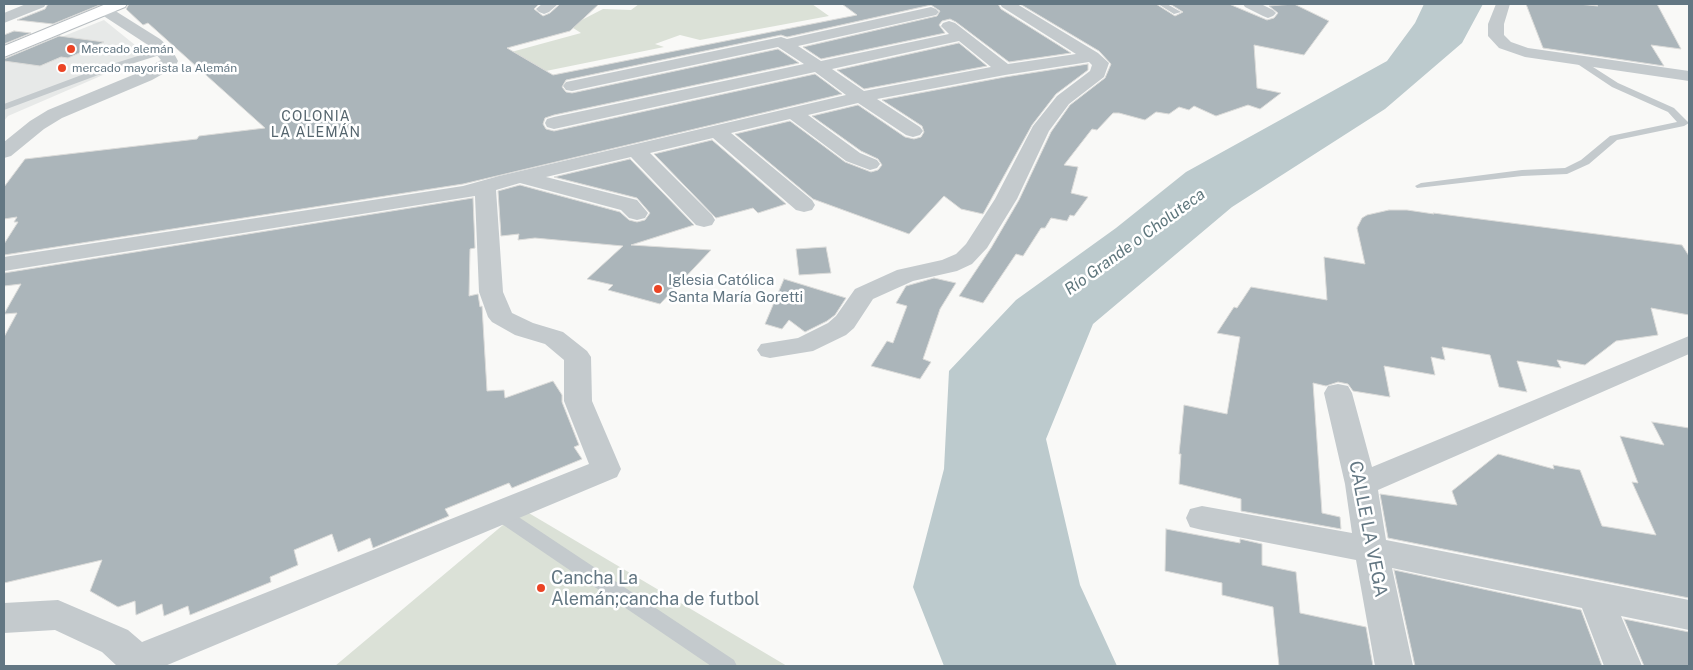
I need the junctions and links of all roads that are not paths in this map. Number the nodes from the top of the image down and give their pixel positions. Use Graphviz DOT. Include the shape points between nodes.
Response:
graph roads {
  1 [pos="39,4"];
  2 [pos="1008,4"];
  3 [pos="1162,4"];
  4 [pos="1250,4"];
  5 [pos="1503,4"];
  6 [pos="111,7"];
  7 [pos="928,8"];
  8 [pos="1177,12"];
  9 [pos="1268,13"];
  10 [pos="4,18"];
  11 [pos="962,36"];
  12 [pos="786,44"];
  13 [pos="4,52"];
  14 [pos="163,52"];
  15 [pos="1092,57"];
  16 [pos="1579,61"];
  17 [pos="819,67"];
  18 [pos="1005,70"];
  19 [pos="1689,76"];
  20 [pos="572,86"];
  21 [pos="861,98"];
  22 [pos="4,107"];
  23 [pos="793,113"];
  24 [pos="554,123"];
  25 [pos="717,131"];
  26 [pos="913,131"];
  27 [pos="636,150"];
  28 [pos="4,152"];
  29 [pos="870,164"];
  30 [pos="520,177"];
  31 [pos="1421,186"];
  32 [pos="485,187"];
  33 [pos="804,205"];
  34 [pos="637,213"];
  35 [pos="704,220"];
  36 [pos="4,264"];
  37 [pos="1689,344"];
  38 [pos="770,350"];
  39 [pos="1338,393"];
  40 [pos="1362,484"];
  41 [pos="499,513"];
  42 [pos="1202,518"];
  43 [pos="1371,550"];
  44 [pos="1596,597"];
  45 [pos="1689,616"];
  46 [pos="4,618"];
  47 [pos="140,663"];
  48 [pos="727,666"];
  49 [pos="1394,666"];
  50 [pos="1623,666"];
  1 -- 10 [label="street"];
  2 -- 15 [label="street"];
  3 -- 8 [label="lane"];
  4 -- 9 [label="street"];
  5 -- 16 [label="street" via="1496,24 1496,36 1505,45 1525,52"];
  6 -- 13 [label="main road"];
  6 -- 14 [label="street"];
  7 -- 11 [label="street"];
  7 -- 12 [label="street"];
  11 -- 17 [label="street"];
  11 -- 18 [label="street"];
  12 -- 17 [label="street"];
  12 -- 20 [label="street" via="774,42"];
  14 -- 22 [label="lane" via="106,69"];
  14 -- 28 [label="street" via="169,64 55,114"];
  15 -- 18 [label="street"];
  15 -- 38 [label="street" via="1101,63 1098,73 1063,100 1040,130 1006,199 975,248 964,259 949,266 906,275 881,286 864,294 837,329 804,345"];
  16 -- 19 [label="street"];
  16 -- 31 [label="lane" via="1615,85 1672,110 1684,123 1614,138 1585,162 1567,171 1522,173"];
  17 -- 21 [label="street"];
  17 -- 24 [label="street"];
  18 -- 21 [label="street"];
  21 -- 23 [label="street"];
  21 -- 26 [label="street"];
  23 -- 25 [label="street"];
  23 -- 29 [label="street" via="853,156"];
  25 -- 27 [label="street"];
  25 -- 33 [label="street"];
  27 -- 30 [label="street"];
  27 -- 35 [label="street"];
  30 -- 32 [label="street"];
  30 -- 34 [label="street" via="629,204"];
  32 -- 36 [label="street" via="458,194"];
  32 -- 41 [label="street" via="491,292 501,317 524,329 554,338 577,357 578,401 606,469"];
  37 -- 40 [label="street"];
  39 -- 40 [label="street, CALLE LA VEGA"];
  40 -- 43 [label="street, CALLE LA VEGA"];
  41 -- 47 [label="street"];
  41 -- 48 [label="lane"];
  42 -- 43 [label="street"];
  43 -- 44 [label="street"];
  43 -- 49 [label="street, CALLE LA VEGA"];
  44 -- 45 [label="street"];
  44 -- 50 [label="street"];
  46 -- 47 [label="street" via="58,615 115,641"];
}
